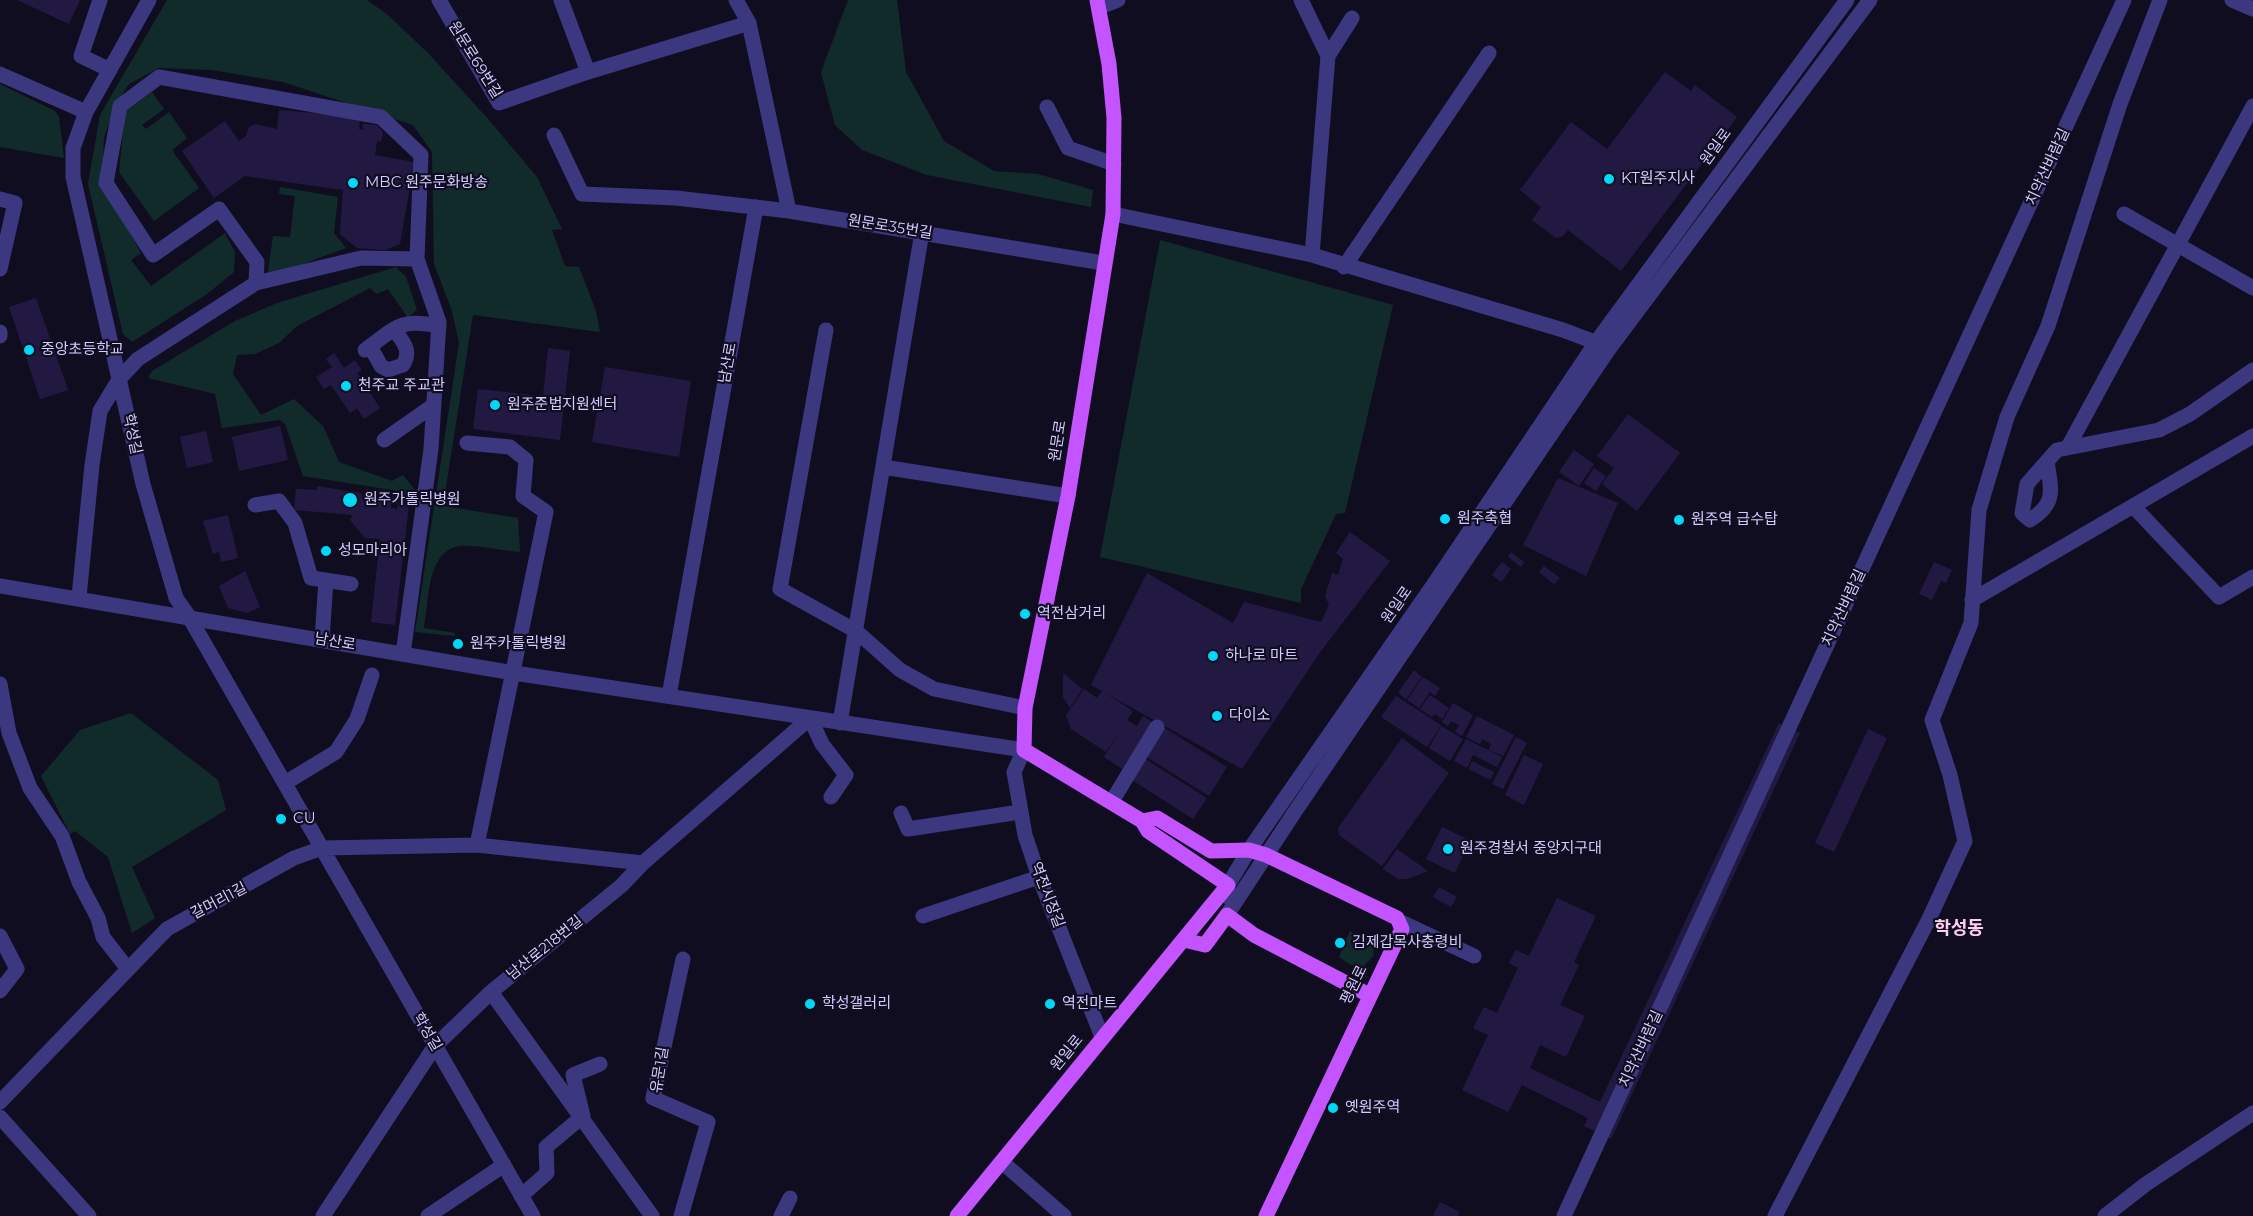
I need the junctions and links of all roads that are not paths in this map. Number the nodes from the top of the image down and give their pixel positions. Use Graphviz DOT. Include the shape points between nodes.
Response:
graph roads {
  1 [pos="100,0"];
  2 [pos="148,0"];
  3 [pos="439,0"];
  4 [pos="561,0"];
  5 [pos="736,0"];
  6 [pos="1118,0"];
  7 [pos="1301,0"];
  8 [pos="1847,0"];
  9 [pos="1870,0"];
  10 [pos="2124,0"];
  11 [pos="2160,0"];
  12 [pos="2232,0"];
  13 [pos="1098,3"];
  14 [pos="2253,9"];
  15 [pos="1352,18"];
  16 [pos="749,23"];
  17 [pos="1489,53"];
  18 [pos="1328,56"];
  19 [pos="110,70"];
  20 [pos="588,72"];
  21 [pos="0,74"];
  22 [pos="2253,106"];
  23 [pos="1047,107"];
  24 [pos="86,112"];
  25 [pos="554,135"];
  26 [pos="1114,164"];
  27 [pos="0,199"];
  28 [pos="756,207"];
  29 [pos="789,212"];
  30 [pos="1113,214"];
  31 [pos="2124,214"];
  32 [pos="922,232"];
  33 [pos="2179,244"];
  34 [pos="1312,255"];
  35 [pos="417,259"];
  36 [pos="1103,263"];
  37 [pos="1344,267"];
  38 [pos="0,269"];
  39 [pos="256,283"];
  40 [pos="2253,288"];
  41 [pos="439,326"];
  42 [pos="394,329"];
  43 [pos="826,330"];
  44 [pos="1603,345"];
  45 [pos="2253,370"];
  46 [pos="120,378"];
  47 [pos="434,405"];
  48 [pos="2253,436"];
  49 [pos="384,440"];
  50 [pos="467,443"];
  51 [pos="2068,447"];
  52 [pos="2047,461"];
  53 [pos="883,467"];
  54 [pos="1068,496"];
  55 [pos="255,505"];
  56 [pos="2133,506"];
  57 [pos="2253,577"];
  58 [pos="326,580"];
  59 [pos="351,584"];
  60 [pos="0,586"];
  61 [pos="0,593"];
  62 [pos="79,597"];
  63 [pos="1972,600"];
  64 [pos="188,615"];
  65 [pos="856,631"];
  66 [pos="322,640"];
  67 [pos="403,654"];
  68 [pos="514,673"];
  69 [pos="372,675"];
  70 [pos="0,684"];
  71 [pos="669,696"];
  72 [pos="1025,708"];
  73 [pos="810,718"];
  74 [pos="840,723"];
  75 [pos="1157,727"];
  76 [pos="5,735"];
  77 [pos="1024,750"];
  78 [pos="285,783"];
  79 [pos="831,797"];
  80 [pos="1112,801"];
  81 [pos="1020,812"];
  82 [pos="901,813"];
  83 [pos="1142,821"];
  84 [pos="477,845"];
  85 [pos="322,848"];
  86 [pos="1249,850"];
  87 [pos="1266,855"];
  88 [pos="643,863"];
  89 [pos="1039,877"];
  90 [pos="1228,885"];
  91 [pos="1227,915"];
  92 [pos="923,916"];
  93 [pos="1401,922"];
  94 [pos="0,936"];
  95 [pos="1184,940"];
  96 [pos="1474,956"];
  97 [pos="683,960"];
  98 [pos="127,968"];
  99 [pos="0,991"];
  100 [pos="491,992"];
  101 [pos="1369,995"];
  102 [pos="1102,1037"];
  103 [pos="435,1046"];
  104 [pos="600,1064"];
  105 [pos="0,1102"];
  106 [pos="2253,1113"];
  107 [pos="583,1116"];
  108 [pos="0,1117"];
  109 [pos="1002,1162"];
  110 [pos="504,1166"];
  111 [pos="521,1196"];
  112 [pos="790,1198"];
  113 [pos="328,1214"];
  114 [pos="89,1216"];
  115 [pos="428,1216"];
  116 [pos="533,1216"];
  117 [pos="652,1216"];
  118 [pos="681,1216"];
  119 [pos="781,1216"];
  120 [pos="957,1216"];
  121 [pos="1064,1216"];
  122 [pos="1266,1216"];
  123 [pos="1564,1216"];
  124 [pos="1775,1216"];
  125 [pos="2105,1216"];
  1 -- 19 [label="street" via="81,56"];
  2 -- 19 [label="street, 학성길"];
  3 -- 20 [label="street, 원문로69번길" via="499,103"];
  4 -- 20 [label="street"];
  5 -- 16 [label="street"];
  6 -- 13 [label="street"];
  7 -- 18 [label="street"];
  8 -- 44 [label="street, 원일로"];
  9 -- 44 [label="street, 원일로"];
  10 -- 123 [label="street, 치악산바람길"];
  11 -- 63 [label="street" via="2120,104 2048,326 2007,417 1979,510"];
  12 -- 14 [label="street"];
  13 -- 26 [label="main road, 원문로" via="1114,118"];
  15 -- 18 [label="street"];
  16 -- 20 [label="street, 원문로69번길"];
  16 -- 29 [label="street"];
  17 -- 37 [label="street"];
  18 -- 34 [label="street"];
  19 -- 24 [label="street, 학성길"];
  21 -- 24 [label="street"];
  22 -- 33 [label="street"];
  23 -- 26 [label="street" via="1068,148"];
  24 -- 46 [label="street, 학성길" via="73,148 73,177"];
  25 -- 28 [label="street, 원문로35번길" via="582,194 676,198"];
  26 -- 30 [label="main road, 원문로"];
  27 -- 38 [label="street" via="15,202"];
  28 -- 29 [label="street, 원문로35번길"];
  28 -- 71 [label="street, 남산로"];
  29 -- 32 [label="street, 원문로35번길"];
  30 -- 34 [label="street"];
  30 -- 36 [label="main road, 원문로"];
  31 -- 33 [label="street"];
  32 -- 36 [label="street, 원문로35번길"];
  32 -- 53 [label="street"];
  33 -- 40 [label="street"];
  33 -- 51 [label="street"];
  34 -- 37 [label="street"];
  35 -- 39 [label="street" via="361,258"];
  35 -- 39 [label="street" via="421,155 381,117 159,76 120,106 106,183 153,255 219,209 257,262"];
  35 -- 41 [label="street"];
  36 -- 54 [label="main road, 원문로"];
  37 -- 44 [label="street"];
  39 -- 46 [label="street" via="138,359"];
  41 -- 42 [label="street" via="413,321"];
  41 -- 47 [label="street"];
  42 -- 42 [label="street" via="368,348 388,370 403,365 408,357 407,347"];
  43 -- 65 [label="street" via="780,589"];
  44 -- 86 [label="street, 원일로"];
  44 -- 87 [label="street, 원일로"];
  45 -- 51 [label="street" via="2190,414 2159,430"];
  46 -- 62 [label="street" via="100,411"];
  46 -- 64 [label="street, 학성길" via="157,536 176,598"];
  47 -- 49 [label="street"];
  47 -- 67 [label="street"];
  48 -- 56 [label="street"];
  50 -- 68 [label="street" via="510,447 526,460 523,496 546,512"];
  51 -- 52 [label="street" via="2057,450"];
  53 -- 54 [label="street"];
  53 -- 65 [label="street"];
  54 -- 72 [label="main road, 원문로"];
  55 -- 58 [label="street" via="279,501 295,523 311,578"];
  56 -- 57 [label="street" via="2219,597"];
  56 -- 63 [label="street"];
  58 -- 59 [label="street"];
  58 -- 66 [label="street"];
  60 -- 61 [label="street, 남산로"];
  60 -- 62 [label="street, 남산로"];
  62 -- 64 [label="street, 남산로"];
  63 -- 124 [label="street" via="1971,623 1932,720 1965,841 1929,919"];
  64 -- 66 [label="street, 남산로"];
  64 -- 78 [label="street, 학성길"];
  65 -- 72 [label="street" via="900,670 934,689"];
  65 -- 74 [label="street"];
  66 -- 67 [label="street, 남산로"];
  67 -- 68 [label="street, 남산로"];
  68 -- 71 [label="street, 남산로"];
  68 -- 84 [label="street"];
  69 -- 78 [label="street" via="357,719 336,752"];
  70 -- 76 [label="street"];
  71 -- 73 [label="street, 남산로"];
  72 -- 77 [label="main road, 원문로"];
  73 -- 74 [label="street, 남산로"];
  73 -- 79 [label="street" via="822,744 846,775"];
  73 -- 88 [label="street, 남산로218번길"];
  74 -- 77 [label="street, 남산로"];
  75 -- 80 [label="street"];
  76 -- 98 [label="street" via="30,788 62,836 103,938"];
  77 -- 80 [label="main road"];
  77 -- 81 [label="street, 역전시장길" via="1014,772"];
  78 -- 85 [label="street, 학성길"];
  80 -- 83 [label="main road"];
  81 -- 82 [label="street" via="908,830"];
  81 -- 89 [label="street, 역전시장길"];
  83 -- 86 [label="main road" via="1157,818 1211,851"];
  83 -- 90 [label="main road" via="1148,831"];
  84 -- 85 [label="street"];
  84 -- 88 [label="street"];
  85 -- 98 [label="street, 갈머리1길" via="294,858 166,929"];
  85 -- 103 [label="street, 학성길"];
  86 -- 87 [label="main road"];
  86 -- 90 [label="street, 원일로"];
  87 -- 91 [label="street, 원일로"];
  87 -- 93 [label="main road"];
  88 -- 100 [label="street, 남산로218번길" via="621,886"];
  89 -- 92 [label="street"];
  89 -- 102 [label="street, 역전시장길"];
  90 -- 91 [label="street"];
  90 -- 95 [label="main road, 원일로"];
  91 -- 95 [label="main road" via="1205,945"];
  91 -- 101 [label="main road" via="1254,935"];
  93 -- 96 [label="street"];
  93 -- 101 [label="main road, 평원로" via="1402,929"];
  94 -- 99 [label="street" via="17,969"];
  95 -- 102 [label="main road, 원일로"];
  97 -- 118 [label="street, 유문1길" via="653,1098 708,1122"];
  98 -- 105 [label="street, 갈머리1길"];
  100 -- 103 [label="street, 남산로218번길"];
  100 -- 107 [label="street"];
  101 -- 122 [label="main road, 평원로"];
  102 -- 109 [label="main road, 원일로"];
  103 -- 110 [label="street, 학성길"];
  103 -- 113 [label="street, 남산로218번길"];
  104 -- 107 [label="street" via="573,1076"];
  106 -- 125 [label="street"];
  107 -- 111 [label="street" via="546,1147 547,1173"];
  107 -- 117 [label="street"];
  108 -- 114 [label="street"];
  109 -- 120 [label="main road, 원일로"];
  109 -- 121 [label="street"];
  110 -- 111 [label="street, 학성길"];
  110 -- 115 [label="street"];
  111 -- 116 [label="street, 학성길"];
  112 -- 119 [label="street"];
}
